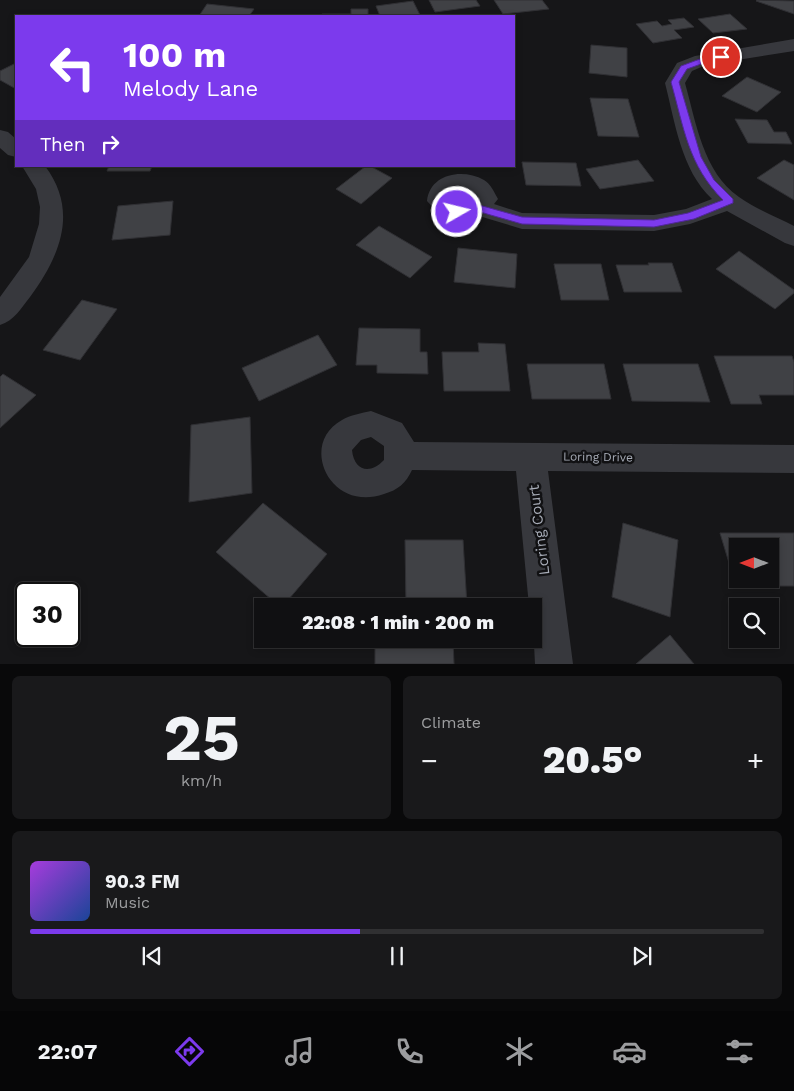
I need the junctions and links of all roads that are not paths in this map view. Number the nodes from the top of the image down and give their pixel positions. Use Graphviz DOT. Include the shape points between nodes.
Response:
graph roads {
  1 [pos="794,45"];
  2 [pos="34,167"];
  3 [pos="729,201"];
  4 [pos="479,208"];
  5 [pos="794,237"];
  6 [pos="0,315"];
  7 [pos="401,456"];
  8 [pos="530,456"];
  9 [pos="794,459"];
  10 [pos="554,664"];
  1 -- 3 [label="street" via="702,60 684,67 675,82 696,157 711,182"];
  2 -- 6 [label="street" via="48,187 53,215 46,249 27,283"];
  3 -- 4 [label="street" via="690,216 654,223 522,221"];
  3 -- 5 [label="street"];
  7 -- 8 [label="street, Loring Drive"];
  8 -- 9 [label="street, Loring Drive"];
  8 -- 10 [label="street, Loring Court"];
}
